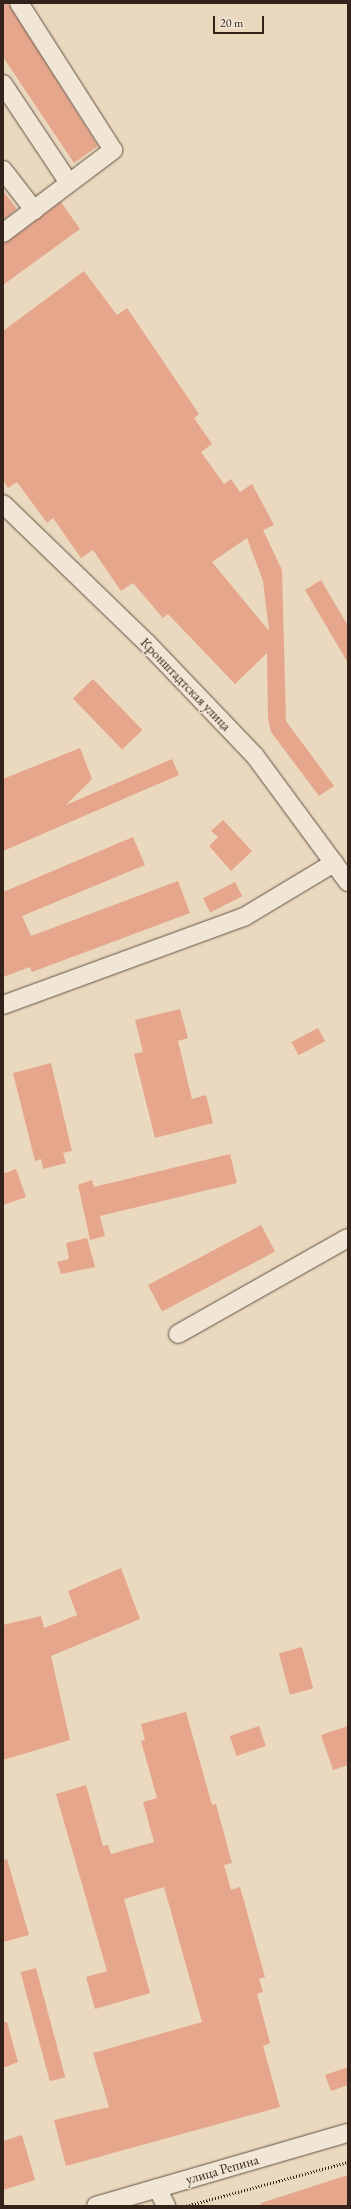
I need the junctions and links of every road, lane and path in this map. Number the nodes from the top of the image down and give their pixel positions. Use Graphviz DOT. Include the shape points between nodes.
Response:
graph roads {
  1 [pos="19,3"];
  2 [pos="3,84"];
  3 [pos="3,170"];
  4 [pos="69,183"];
  5 [pos="34,210"];
  6 [pos="3,233"];
  7 [pos="3,504"];
  8 [pos="334,863"];
  9 [pos="348,882"];
  10 [pos="3,1005"];
  11 [pos="348,1238"];
  12 [pos="178,1334"];
  13 [pos="348,2133"];
  14 [pos="348,2162"];
  15 [pos="158,2188"];
  16 [pos="96,2206"];
  17 [pos="166,2206"];
  18 [pos="186,2206"];
  1 -- 4 [label="street" via="113,150"];
  2 -- 4 [label="street"];
  3 -- 5 [label="street"];
  4 -- 5 [label="street"];
  5 -- 6 [label="street"];
  7 -- 8 [label="street, Кронштадтская улица" via="147,643 255,756"];
  8 -- 9 [label="street, Кронштадтская улица"];
  8 -- 10 [label="street" via="244,917"];
  11 -- 12 [label="street"];
  13 -- 15 [label="street, улица Репина"];
  14 -- 18 [label="path"];
  15 -- 16 [label="street, улица Репина"];
  15 -- 17 [label="street"];
}
